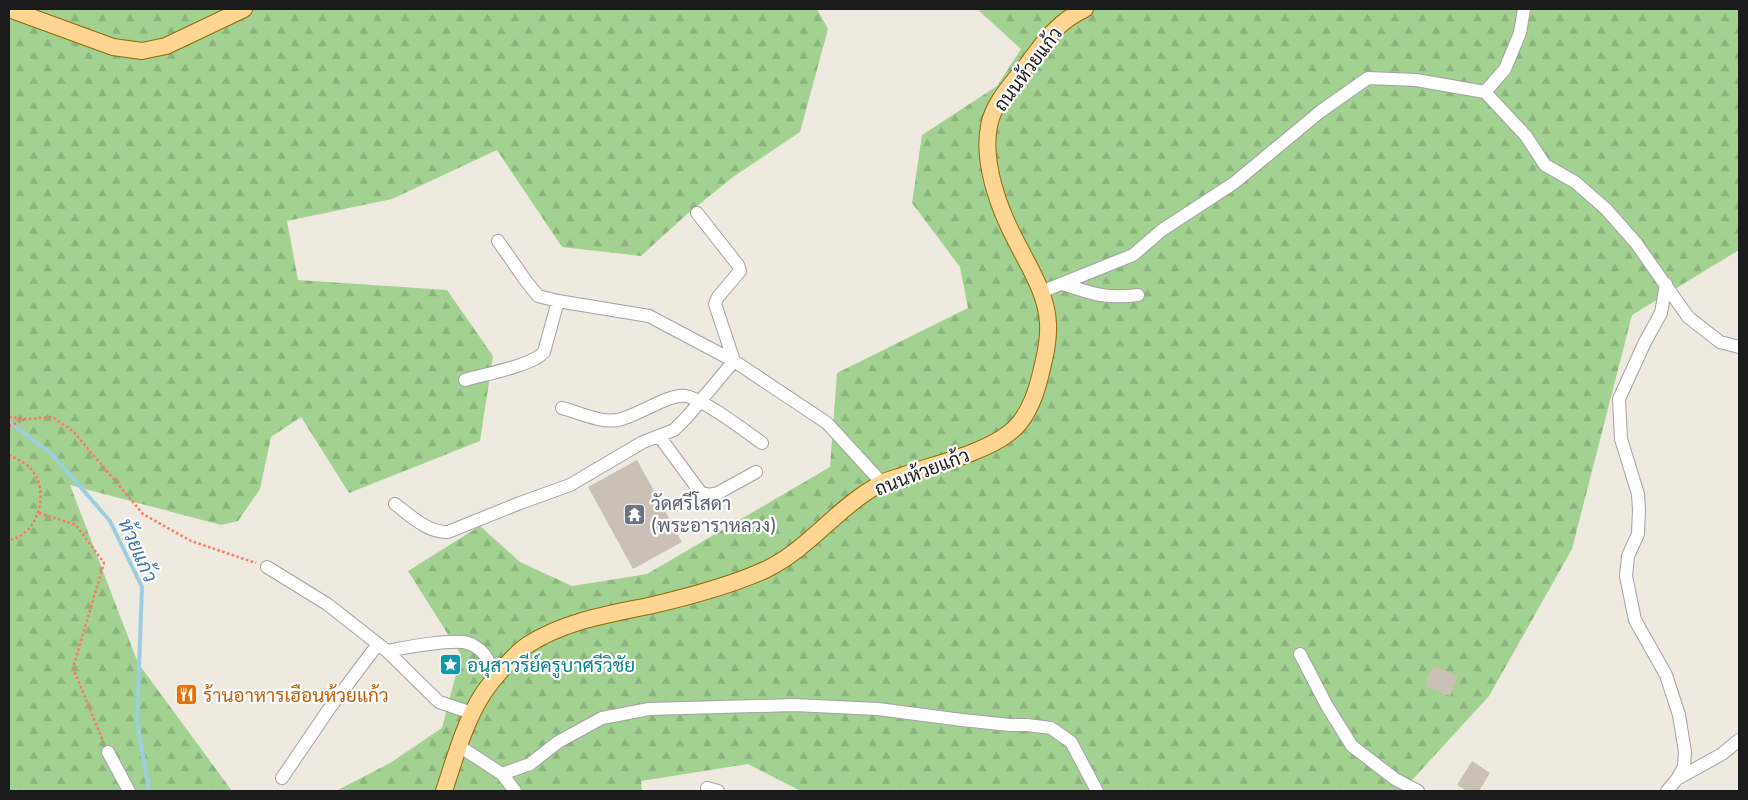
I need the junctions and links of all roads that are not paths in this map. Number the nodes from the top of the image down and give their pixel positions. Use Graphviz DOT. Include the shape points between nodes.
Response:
graph roads {
  1 [pos="9,9"];
  2 [pos="244,9"];
  3 [pos="1085,9"];
  4 [pos="1524,9"];
  5 [pos="1485,92"];
  6 [pos="697,213"];
  7 [pos="498,241"];
  8 [pos="1063,284"];
  9 [pos="1666,284"];
  10 [pos="1041,292"];
  11 [pos="1138,295"];
  12 [pos="558,301"];
  13 [pos="1739,347"];
  14 [pos="734,361"];
  15 [pos="465,380"];
  16 [pos="700,401"];
  17 [pos="562,408"];
  18 [pos="659,436"];
  19 [pos="762,443"];
  20 [pos="756,472"];
  21 [pos="882,483"];
  22 [pos="395,504"];
  23 [pos="267,567"];
  24 [pos="382,648"];
  25 [pos="1300,654"];
  26 [pos="494,679"];
  27 [pos="472,713"];
  28 [pos="1739,740"];
  29 [pos="459,746"];
  30 [pos="108,752"];
  31 [pos="502,774"];
  32 [pos="282,778"];
  33 [pos="1677,779"];
  34 [pos="129,791"];
  35 [pos="444,791"];
  36 [pos="515,791"];
  37 [pos="1097,791"];
  38 [pos="1418,791"];
  39 [pos="1667,791"];
  1 -- 2 [label="main road" via="113,48 142,51 166,46"];
  3 -- 10 [label="main road, ถนนห้วยแก้ว" via="1054,30 999,101 989,125 988,152 1002,213"];
  4 -- 5 [label="street" via="1520,33 1505,69"];
  5 -- 8 [label="street" via="1416,80 1368,78 1321,111 1234,183 1162,230 1133,255"];
  5 -- 9 [label="street" via="1526,136 1545,165 1575,182 1606,208"];
  6 -- 14 [label="street" via="740,270 715,304"];
  7 -- 12 [label="street" via="538,296"];
  8 -- 10 [label="street"];
  8 -- 11 [label="street" via="1096,295 1118,298"];
  9 -- 13 [label="street" via="1688,317 1720,342"];
  9 -- 33 [label="street" via="1661,313 1619,399 1621,439 1638,494 1639,509 1638,534 1628,556 1626,576 1635,620 1666,675 1679,715 1685,752 1684,767"];
  10 -- 21 [label="main road, ถนนห้วยแก้ว" via="1048,322 1046,350 1036,394 1025,416 1010,433 980,450"];
  12 -- 14 [label="street" via="650,316"];
  12 -- 15 [label="street" via="540,357"];
  14 -- 16 [label="street"];
  14 -- 21 [label="street" via="827,423"];
  16 -- 17 [label="street" via="676,396 618,420"];
  16 -- 18 [label="street" via="674,430"];
  16 -- 19 [label="street"];
  18 -- 20 [label="street" via="701,493 714,494"];
  18 -- 22 [label="street" via="635,446 570,485 448,532 438,533"];
  21 -- 26 [label="main road, ถนนห้วยแก้ว" via="771,567 740,581 574,623 526,645"];
  23 -- 24 [label="street" via="328,604"];
  24 -- 26 [label="street" via="466,642 485,654"];
  24 -- 27 [label="street" via="439,702"];
  24 -- 32 [label="street" via="329,709"];
  25 -- 38 [label="street" via="1352,746 1395,780"];
  26 -- 27 [label="main road, ถนนห้วยแก้ว"];
  27 -- 29 [label="main road, ถนนห้วยแก้ว"];
  28 -- 33 [label="street" via="1722,754"];
  29 -- 31 [label="street"];
  29 -- 35 [label="main road, ถนนห้วยแก้ว"];
  30 -- 34 [label="street"];
  31 -- 36 [label="street"];
  31 -- 37 [label="street" via="530,764 558,742 602,718 649,709 794,705 878,709 1051,728 1071,742"];
  33 -- 39 [label="street"];
}
